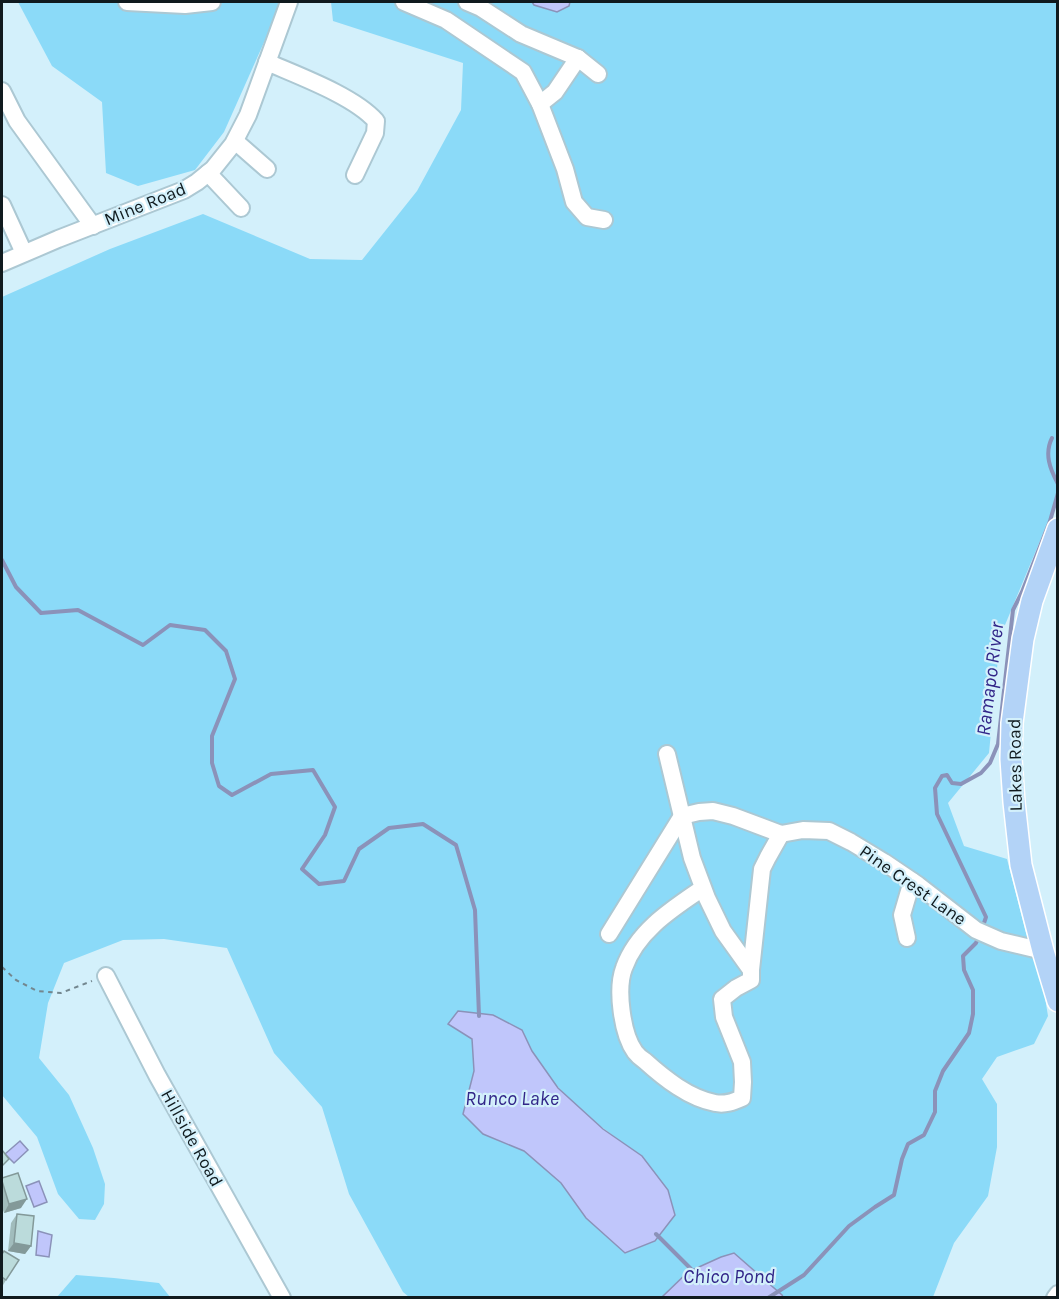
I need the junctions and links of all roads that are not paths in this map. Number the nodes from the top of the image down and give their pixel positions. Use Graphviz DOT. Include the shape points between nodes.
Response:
graph roads {
  1 [pos="127,2"];
  2 [pos="213,2"];
  3 [pos="289,2"];
  4 [pos="404,2"];
  5 [pos="467,2"];
  6 [pos="578,58"];
  7 [pos="267,62"];
  8 [pos="598,74"];
  9 [pos="2,91"];
  10 [pos="540,104"];
  11 [pos="235,141"];
  12 [pos="267,169"];
  13 [pos="208,173"];
  14 [pos="355,175"];
  15 [pos="2,205"];
  16 [pos="242,208"];
  17 [pos="604,220"];
  18 [pos="93,226"];
  19 [pos="24,253"];
  20 [pos="2,263"];
  21 [pos="1058,529"];
  22 [pos="667,754"];
  23 [pos="682,816"];
  24 [pos="781,834"];
  25 [pos="912,881"];
  26 [pos="703,888"];
  27 [pos="609,934"];
  28 [pos="907,938"];
  29 [pos="1043,951"];
  30 [pos="751,970"];
  31 [pos="106,976"];
  32 [pos="1058,1001"];
  33 [pos="282,1298"];
  1 -- 2 [label="street"];
  3 -- 7 [label="street, Mine Road"];
  4 -- 10 [label="street" via="446,20 523,72"];
  5 -- 6 [label="street" via="521,34"];
  6 -- 8 [label="street"];
  6 -- 10 [label="street" via="555,92"];
  7 -- 11 [label="street, Mine Road"];
  7 -- 14 [label="street" via="346,99 376,121 375,133"];
  9 -- 18 [label="street" via="17,120"];
  10 -- 17 [label="street" via="574,202 587,217"];
  11 -- 12 [label="street"];
  11 -- 13 [label="street, Mine Road"];
  13 -- 16 [label="street"];
  13 -- 18 [label="street, Mine Road" via="184,190"];
  15 -- 19 [label="street"];
  18 -- 19 [label="street, Mine Road"];
  19 -- 20 [label="street, Mine Road"];
  21 -- 29 [label="main road, Lakes Road" via="1032,601 1012,723 1011,759 1021,865"];
  22 -- 23 [label="street"];
  23 -- 24 [label="street" via="713,812"];
  23 -- 26 [label="street"];
  23 -- 27 [label="street"];
  24 -- 25 [label="street, Pine Crest Lane" via="829,831"];
  24 -- 30 [label="street" via="762,869"];
  25 -- 28 [label="street" via="902,915"];
  25 -- 29 [label="street, Pine Crest Lane" via="976,930 1001,941"];
  26 -- 30 [label="street" via="723,932"];
  26 -- 30 [label="street" via="668,911 645,933 622,971 621,1006 626,1034 635,1053 696,1097 717,1104 742,1098 742,1062 724,1017 722,999 751,980"];
  29 -- 32 [label="main road, Lakes Road"];
  31 -- 33 [label="street, Hillside Road"];
}
